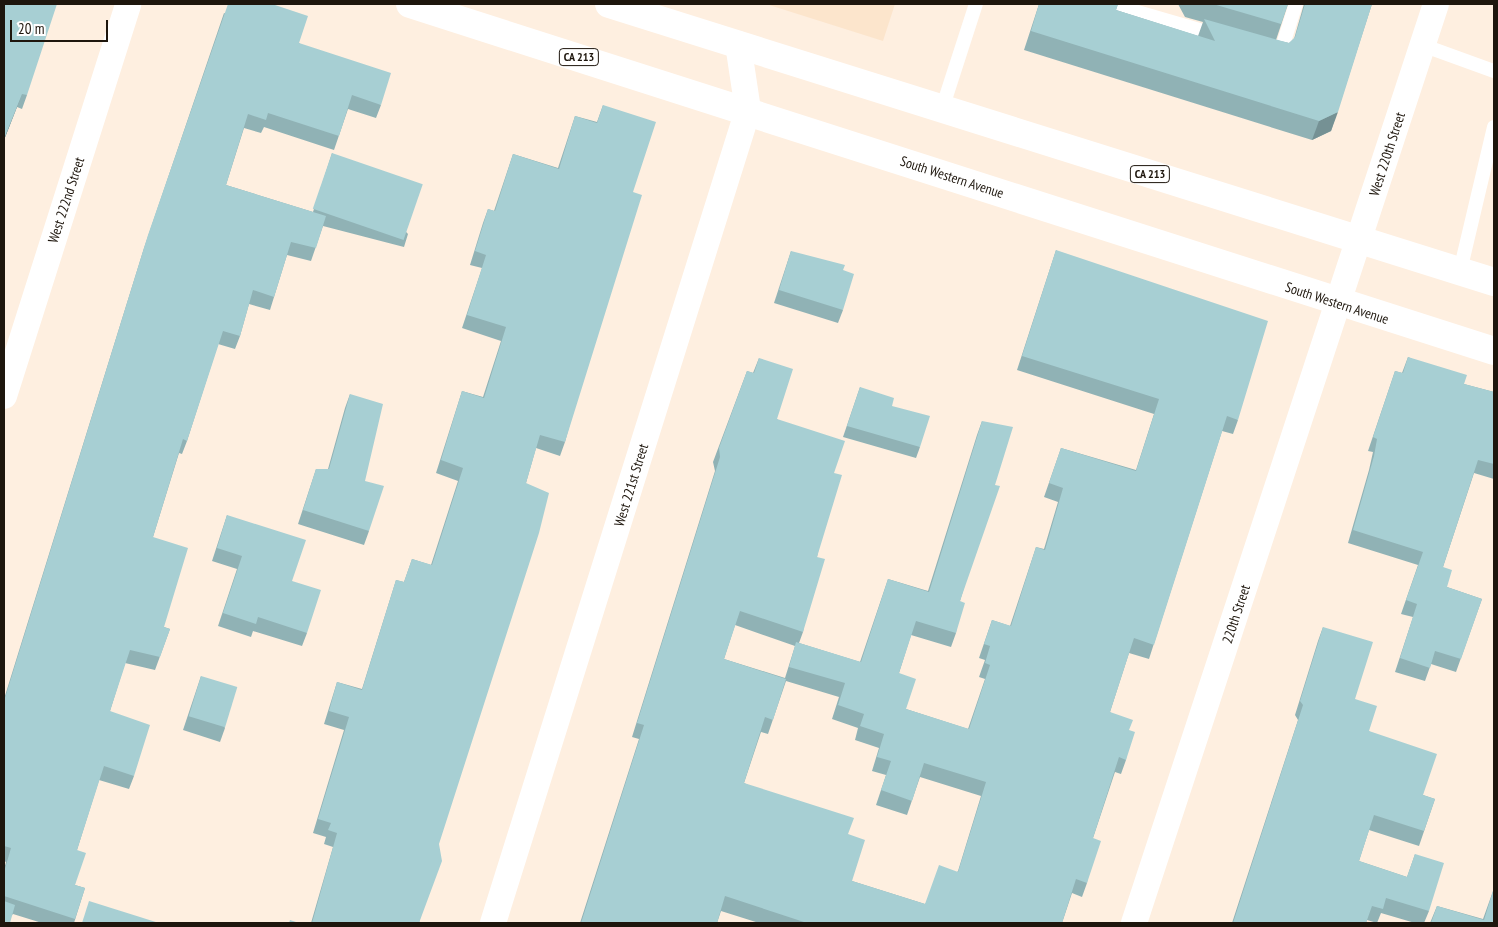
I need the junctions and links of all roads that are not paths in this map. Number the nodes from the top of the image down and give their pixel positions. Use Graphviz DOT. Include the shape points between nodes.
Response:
graph roads {
  1 [pos="128,4"];
  2 [pos="410,4"];
  3 [pos="609,4"];
  4 [pos="976,4"];
  5 [pos="1110,4"];
  6 [pos="1296,4"];
  7 [pos="1436,4"];
  8 [pos="1233,40"];
  9 [pos="738,44"];
  10 [pos="1422,45"];
  11 [pos="1261,48"];
  12 [pos="1494,71"];
  13 [pos="942,109"];
  14 [pos="748,110"];
  15 [pos="1494,127"];
  16 [pos="1489,171"];
  17 [pos="1359,240"];
  18 [pos="1460,271"];
  19 [pos="1494,282"];
  20 [pos="1337,304"];
  21 [pos="1494,351"];
  22 [pos="4,396"];
  23 [pos="493,923"];
  24 [pos="1134,923"];
  1 -- 22 [label="street, West 222nd Street"];
  2 -- 14 [label="main road, South Western Avenue / CA 213"];
  3 -- 9 [label="main road, CA 213"];
  4 -- 13 [label="lane"];
  5 -- 8 [label="lane"];
  6 -- 11 [label="lane" via="1280,54"];
  7 -- 10 [label="street, West 220th Street"];
  9 -- 13 [label="main road, CA 213"];
  9 -- 14 [label="street, West 221st Street"];
  10 -- 12 [label="lane"];
  10 -- 17 [label="street, West 220th Street"];
  13 -- 17 [label="main road, CA 213"];
  14 -- 20 [label="main road, South Western Avenue / CA 213"];
  14 -- 23 [label="street, West 221st Street"];
  15 -- 16 [label="lane"];
  16 -- 18 [label="lane"];
  17 -- 18 [label="main road, CA 213"];
  17 -- 20 [label="street, West 220th Street"];
  18 -- 19 [label="main road, CA 213"];
  20 -- 21 [label="main road, South Western Avenue / CA 213"];
  20 -- 24 [label="street, 220th Street"];
}
